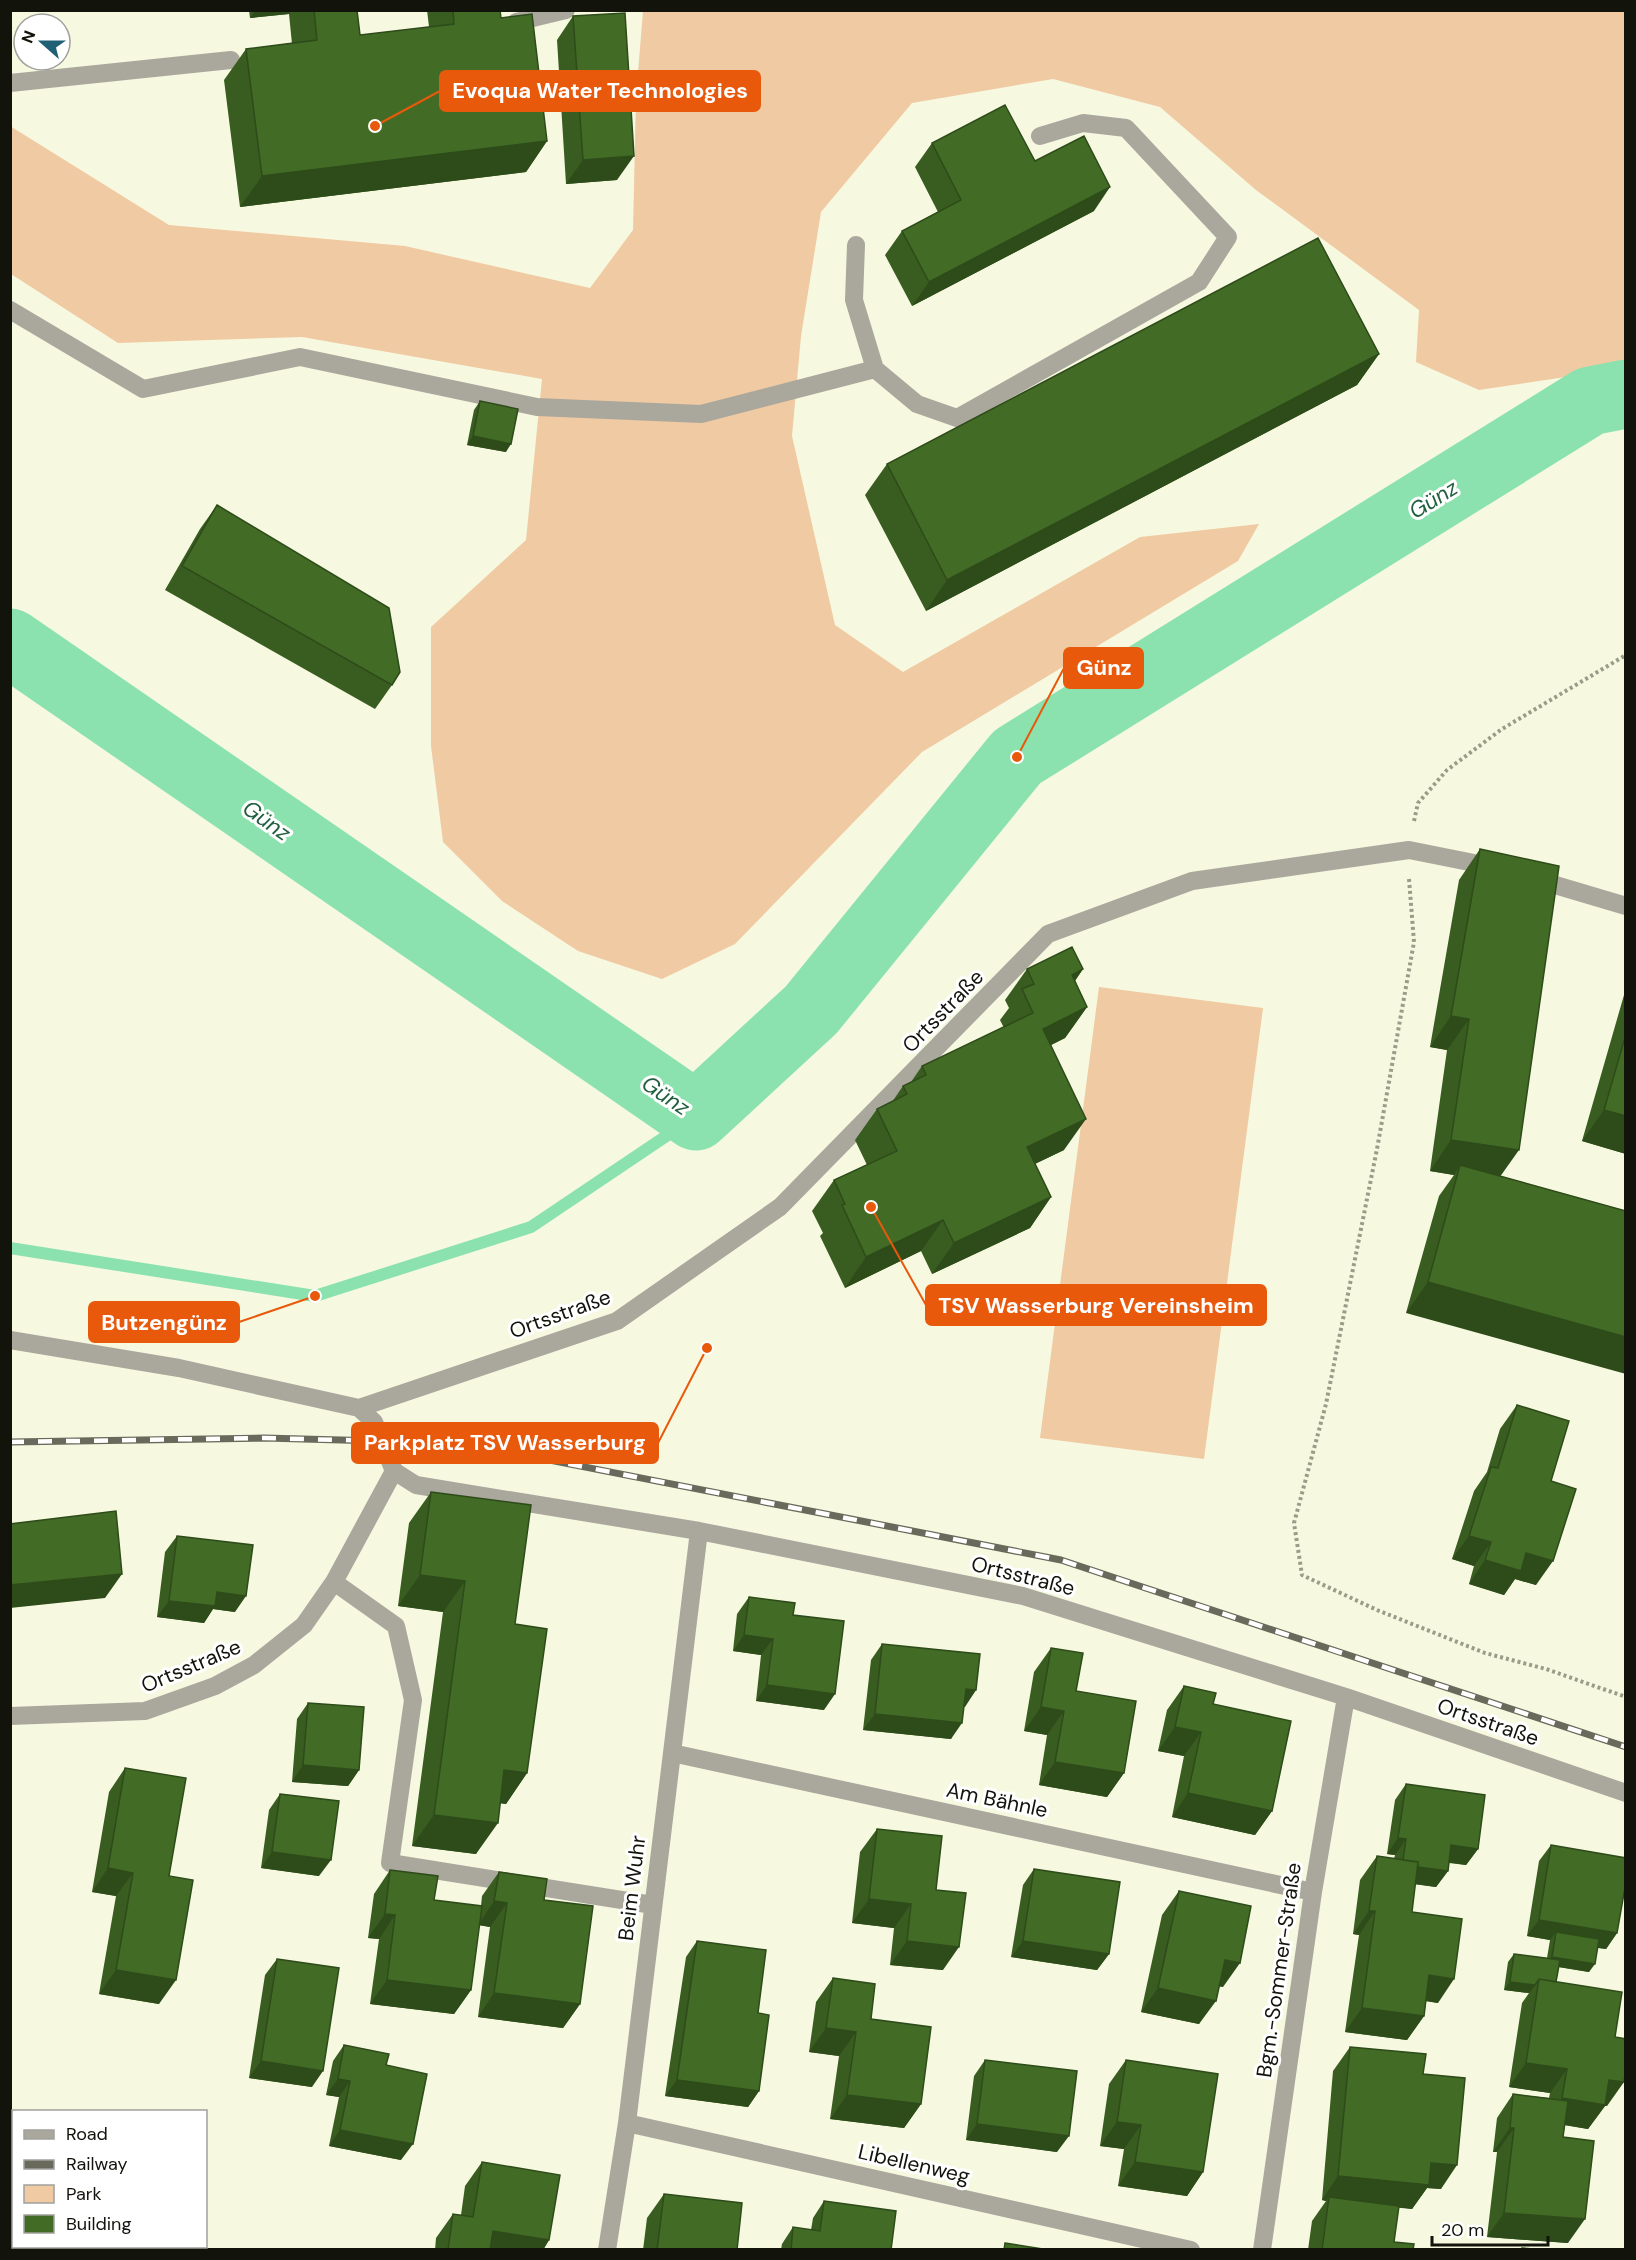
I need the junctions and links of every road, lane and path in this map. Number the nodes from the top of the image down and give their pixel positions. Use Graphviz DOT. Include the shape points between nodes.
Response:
graph roads {
  1 [pos="566,10"];
  2 [pos="516,22"];
  3 [pos="231,60"];
  4 [pos="10,83"];
  5 [pos="1040,136"];
  6 [pos="856,244"];
  7 [pos="10,310"];
  8 [pos="875,369"];
  9 [pos="1626,655"];
  10 [pos="1409,850"];
  11 [pos="1626,906"];
  12 [pos="10,1341"];
  13 [pos="359,1408"];
  14 [pos="394,1470"];
  15 [pos="699,1531"];
  16 [pos="334,1582"];
  17 [pos="1346,1697"];
  18 [pos="1626,1697"];
  19 [pos="10,1716"];
  20 [pos="672,1753"];
  21 [pos="1626,1793"];
  22 [pos="1313,1892"];
  23 [pos="653,1905"];
  24 [pos="627,2123"];
  25 [pos="607,2250"];
  26 [pos="1191,2250"];
  27 [pos="1262,2250"];
  1 -- 2 [label="street"];
  3 -- 4 [label="street"];
  5 -- 8 [label="street" via="1083,123 1126,128 1228,237 1199,282 957,418 916,404"];
  6 -- 8 [label="street" via="854,300"];
  7 -- 8 [label="street" via="143,389 300,357 537,407 701,414"];
  9 -- 10 [label="path" via="1502,729 1447,770 1418,803"];
  10 -- 11 [label="street, Ortsstraße" via="1513,873"];
  10 -- 13 [label="street, Ortsstraße" via="1192,881 1048,934 780,1207 616,1321"];
  10 -- 18 [label="path" via="1414,942 1326,1404 1294,1522 1302,1575 1485,1653"];
  12 -- 13 [label="street" via="179,1368"];
  13 -- 14 [label="street" via="374,1422"];
  14 -- 15 [label="street, Ortsstraße" via="416,1485"];
  14 -- 16 [label="street, Ortsstraße"];
  15 -- 17 [label="street, Ortsstraße" via="1023,1596"];
  15 -- 20 [label="street, Beim Wuhr"];
  16 -- 19 [label="street, Ortsstraße" via="304,1625 254,1665 215,1686 145,1712"];
  16 -- 23 [label="street" via="396,1626 413,1700 390,1863"];
  17 -- 21 [label="street, Ortsstraße"];
  17 -- 22 [label="street, Bgm.-Sommer-Straße"];
  20 -- 22 [label="street, Am Bähnle"];
  20 -- 23 [label="street, Beim Wuhr"];
  22 -- 27 [label="street, Bgm.-Sommer-Straße"];
  23 -- 24 [label="street, Beim Wuhr"];
  24 -- 25 [label="street, Beim Wuhr"];
  24 -- 26 [label="street, Libellenweg"];
}
